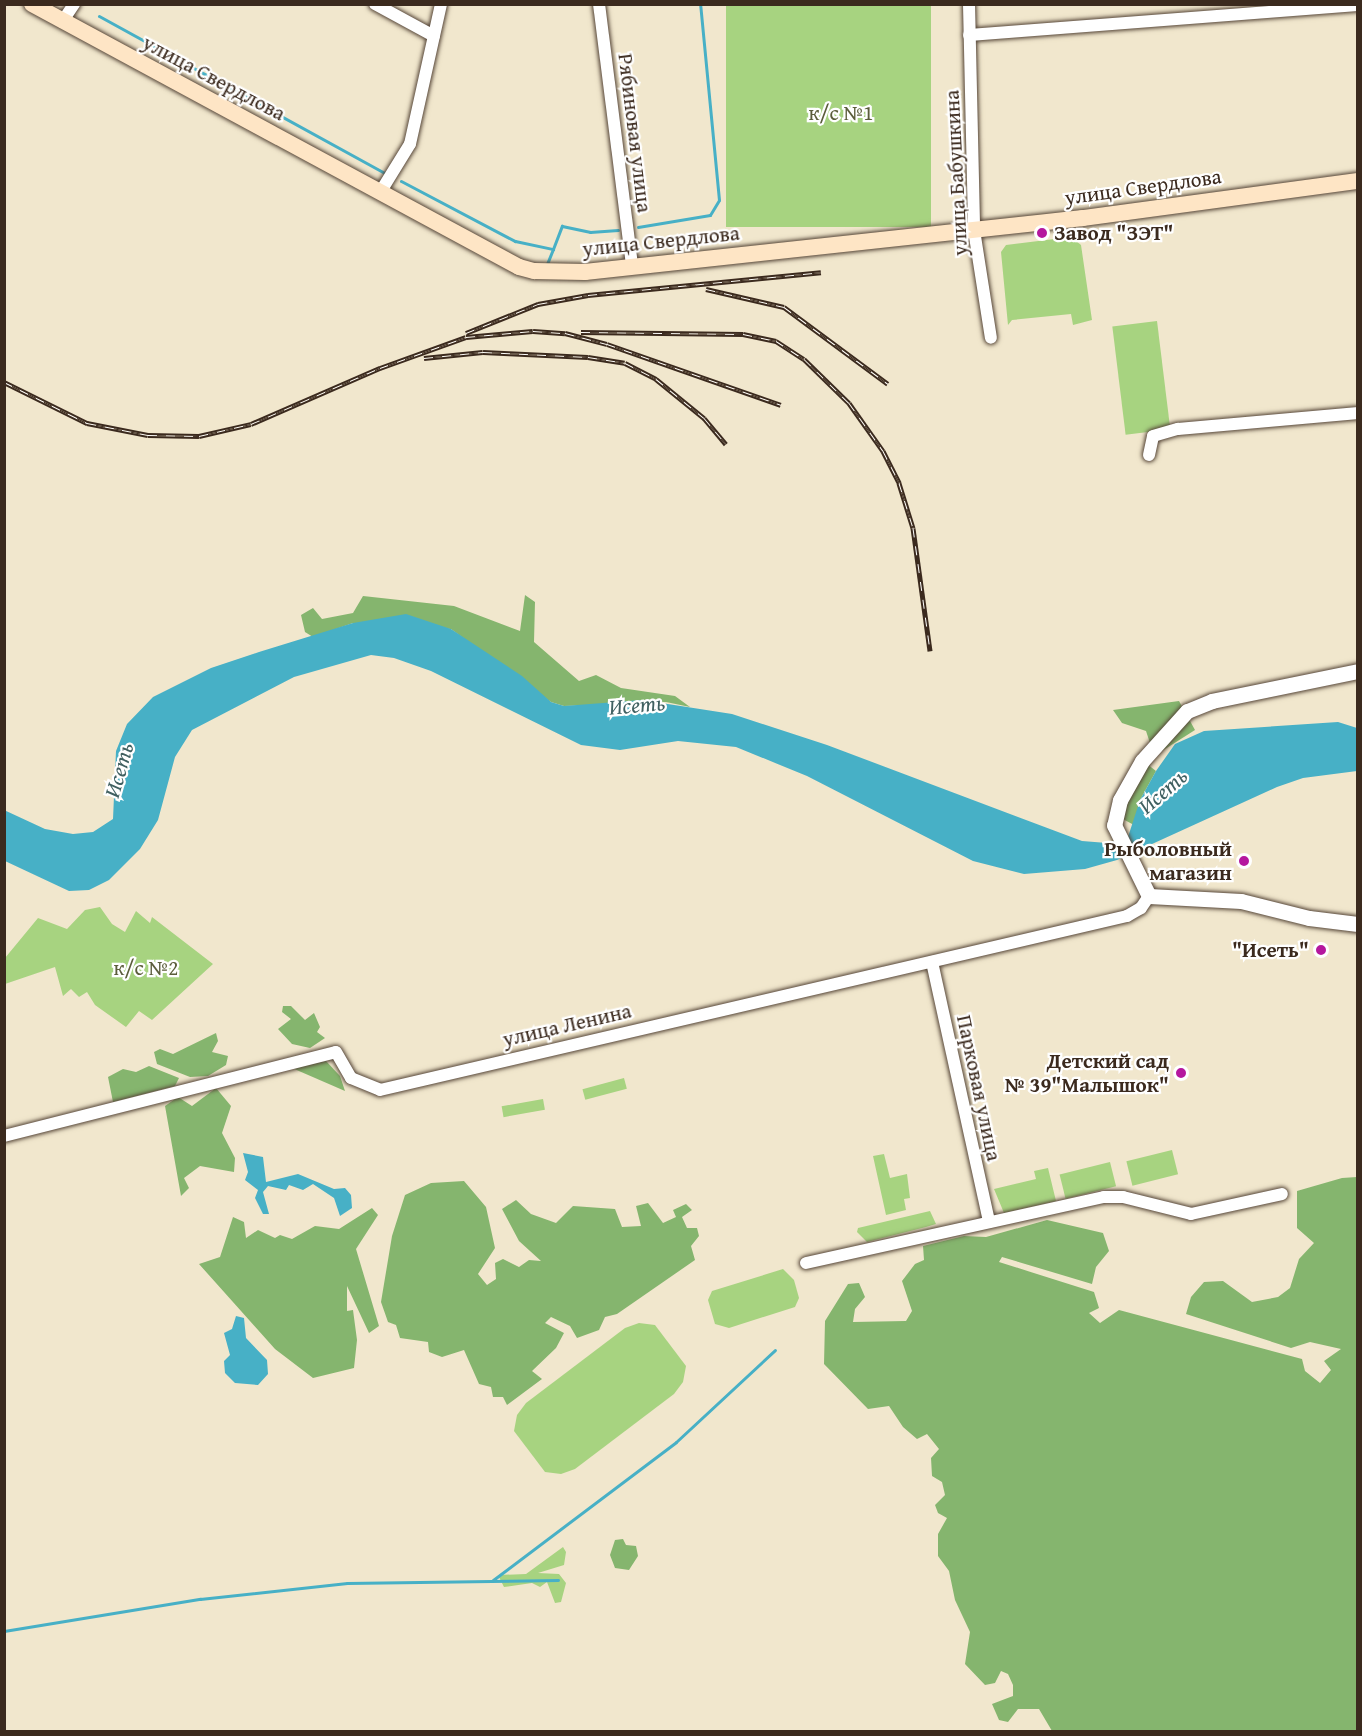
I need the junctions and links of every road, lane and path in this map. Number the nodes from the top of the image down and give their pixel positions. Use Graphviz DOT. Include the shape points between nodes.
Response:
graph roads {
  1 [pos="32,4"];
  2 [pos="74,4"];
  3 [pos="375,4"];
  4 [pos="441,4"];
  5 [pos="599,4"];
  6 [pos="969,4"];
  7 [pos="1358,4"];
  8 [pos="62,22"];
  9 [pos="969,35"];
  10 [pos="434,36"];
  11 [pos="1358,181"];
  12 [pos="381,191"];
  13 [pos="974,230"];
  14 [pos="632,267"];
  15 [pos="991,338"];
  16 [pos="1358,413"];
  17 [pos="1149,455"];
  18 [pos="1358,671"];
  19 [pos="1149,896"];
  20 [pos="1358,924"];
  21 [pos="932,962"];
  22 [pos="4,1136"];
  23 [pos="1282,1194"];
  24 [pos="989,1222"];
  25 [pos="806,1263"];
  1 -- 8 [label="main road, улица Свердлова"];
  2 -- 8 [label="street"];
  3 -- 10 [label="street"];
  4 -- 10 [label="street"];
  5 -- 14 [label="street, Рябиновая улица"];
  6 -- 9 [label="street, улица Бабушкина"];
  7 -- 9 [label="street"];
  8 -- 12 [label="main road, улица Свердлова"];
  9 -- 13 [label="street, улица Бабушкина"];
  10 -- 12 [label="street" via="410,144"];
  11 -- 13 [label="main road, улица Свердлова"];
  12 -- 14 [label="main road, улица Свердлова" via="519,267 555,273"];
  13 -- 14 [label="main road, улица Свердлова"];
  13 -- 15 [label="street, улица Бабушкина"];
  16 -- 17 [label="street" via="1178,429 1153,436"];
  18 -- 19 [label="street" via="1212,701 1187,711 1142,761 1120,800 1113,825"];
  19 -- 20 [label="street" via="1241,901 1309,918"];
  19 -- 21 [label="street, улица Ленина" via="1141,908 1127,916"];
  21 -- 22 [label="street, улица Ленина" via="380,1090 351,1078 336,1053"];
  21 -- 24 [label="street, Парковая улица"];
  23 -- 24 [label="street" via="1191,1214 1123,1197 1104,1197"];
  24 -- 25 [label="street"];
}
